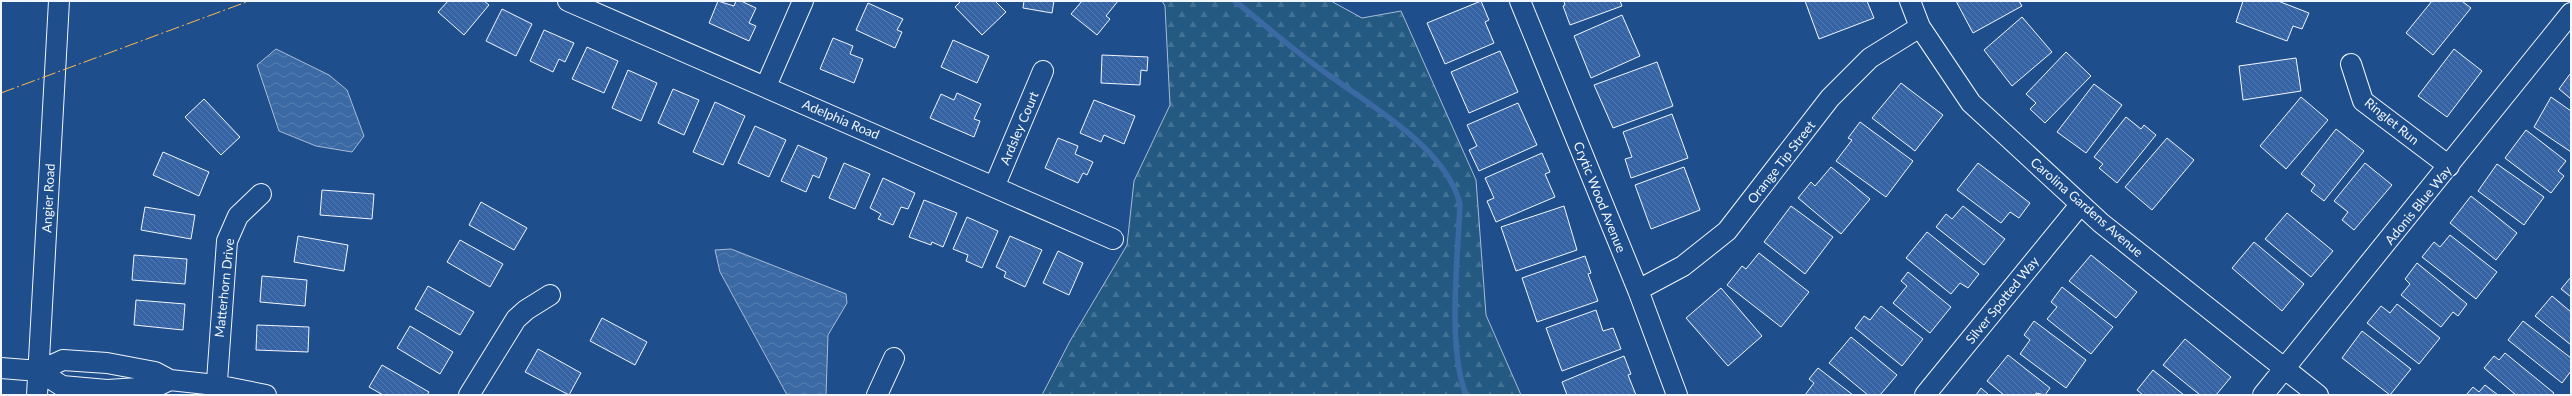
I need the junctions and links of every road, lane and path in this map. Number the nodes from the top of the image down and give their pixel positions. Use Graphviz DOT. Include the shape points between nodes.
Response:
graph roads {
  1 [pos="59,1"];
  2 [pos="568,1"];
  3 [pos="803,1"];
  4 [pos="1520,1"];
  5 [pos="1910,1"];
  6 [pos="2571,13"];
  7 [pos="1920,28"];
  8 [pos="2351,64"];
  9 [pos="1043,71"];
  10 [pos="766,86"];
  11 [pos="2449,166"];
  12 [pos="995,186"];
  13 [pos="261,194"];
  14 [pos="2080,204"];
  15 [pos="1113,239"];
  16 [pos="1638,290"];
  17 [pos="550,295"];
  18 [pos="894,358"];
  19 [pos="1,368"];
  20 [pos="2285,368"];
  21 [pos="38,371"];
  22 [pos="170,380"];
  23 [pos="216,390"];
  24 [pos="37,395"];
  25 [pos="266,395"];
  26 [pos="469,395"];
  27 [pos="877,395"];
  28 [pos="1677,395"];
  29 [pos="1925,395"];
  30 [pos="2263,395"];
  31 [pos="2318,395"];
  1 -- 21 [label="street, Angier Road"];
  2 -- 10 [label="street, Adelphia Road"];
  3 -- 10 [label="street"];
  4 -- 16 [label="street, Crytic Wood Avenue"];
  5 -- 7 [label="street, Carolina Gardens Avenue"];
  6 -- 11 [label="street, Adonis Blue Way"];
  7 -- 14 [label="street, Carolina Gardens Avenue" via="1971,103"];
  7 -- 16 [label="street, Orange Tip Street" via="1870,58 1830,98 1727,231 1683,266"];
  8 -- 11 [label="street, Ringlet Run" via="2363,101"];
  9 -- 12 [label="street, Ardsley Court"];
  10 -- 12 [label="street, Adelphia Road"];
  11 -- 20 [label="street, Adonis Blue Way"];
  12 -- 15 [label="street, Adelphia Road"];
  13 -- 23 [label="street, Matterhorn Drive" via="238,216 227,241"];
  14 -- 20 [label="street, Carolina Gardens Avenue"];
  14 -- 29 [label="street, Silver Spotted Way"];
  16 -- 28 [label="street, Crytic Wood Avenue"];
  17 -- 26 [label="street" via="516,319"];
  18 -- 27 [label="street"];
  19 -- 21 [label="street"];
  20 -- 30 [label="street, Adonis Blue Way"];
  20 -- 31 [label="street, Carolina Gardens Avenue"];
  21 -- 22 [label="street" via="63,360 107,363 155,372"];
  21 -- 22 [label="street" via="62,386 107,390 155,388"];
  21 -- 24 [label="street, Angier Road"];
  22 -- 23 [label="street"];
  23 -- 25 [label="street"];
}
